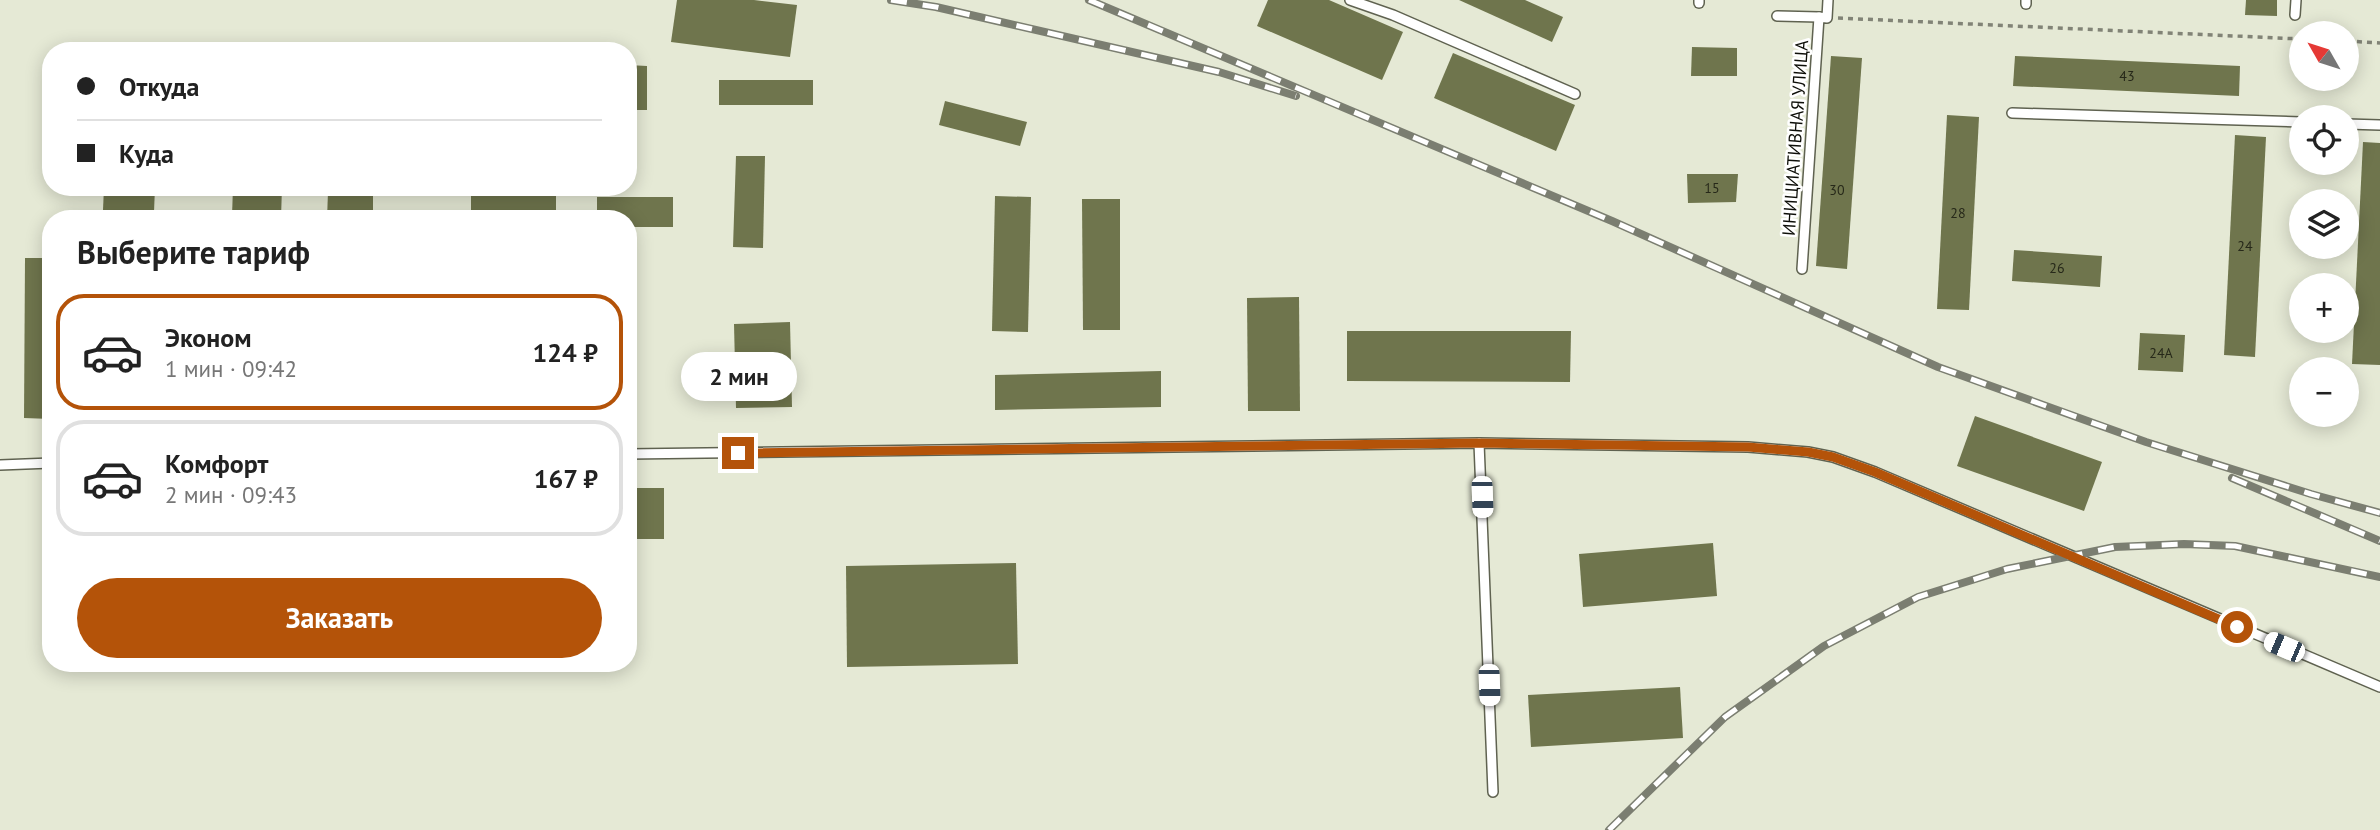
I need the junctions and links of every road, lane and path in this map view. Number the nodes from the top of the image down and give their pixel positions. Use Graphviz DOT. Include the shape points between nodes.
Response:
graph roads {
  1 [pos="1350,0"];
  2 [pos="1828,0"];
  3 [pos="2296,0"];
  4 [pos="2295,15"];
  5 [pos="1777,16"];
  6 [pos="1823,18"];
  7 [pos="2289,38"];
  8 [pos="2359,42"];
  9 [pos="2380,43"];
  10 [pos="1575,94"];
  11 [pos="2012,113"];
  12 [pos="2289,122"];
  13 [pos="2359,124"];
  14 [pos="2380,125"];
  15 [pos="1802,270"];
  16 [pos="1479,443"];
  17 [pos="637,454"];
  18 [pos="42,463"];
  19 [pos="0,465"];
  20 [pos="2380,687"];
  21 [pos="1493,792"];
  1 -- 10 [label="lane"];
  2 -- 6 [label="lane, ИНИЦИАТИВНАЯ УЛИЦА"];
  3 -- 4 [label="lane"];
  5 -- 6 [label="lane"];
  6 -- 7 [label="path"];
  6 -- 15 [label="lane, ИНИЦИАТИВНАЯ УЛИЦА"];
  8 -- 9 [label="path"];
  11 -- 12 [label="lane"];
  13 -- 14 [label="lane"];
  16 -- 17 [label="lane"];
  16 -- 20 [label="lane" via="1758,448 1833,457"];
  16 -- 21 [label="lane"];
  18 -- 19 [label="lane"];
}
